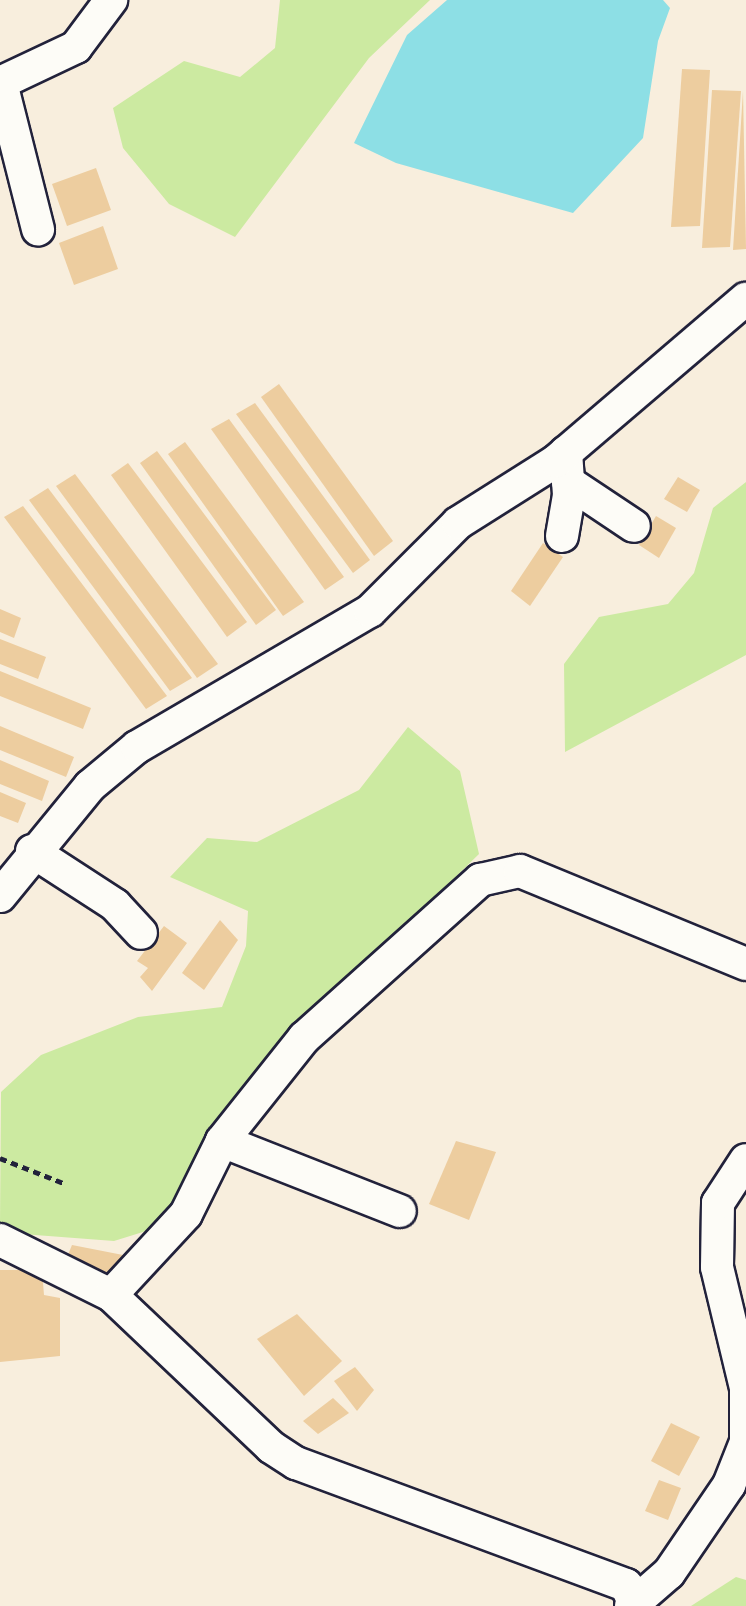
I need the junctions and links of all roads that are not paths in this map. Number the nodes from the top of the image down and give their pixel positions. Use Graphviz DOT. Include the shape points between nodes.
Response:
graph roads {
  1 [pos="111,0"];
  2 [pos="1,83"];
  3 [pos="38,229"];
  4 [pos="746,299"];
  5 [pos="567,467"];
  6 [pos="634,526"];
  7 [pos="562,536"];
  8 [pos="32,850"];
  9 [pos="0,896"];
  10 [pos="141,933"];
  11 [pos="746,964"];
  12 [pos="222,1141"];
  13 [pos="746,1160"];
  14 [pos="400,1211"];
  15 [pos="0,1240"];
  16 [pos="111,1295"];
  17 [pos="737,1307"];
  18 [pos="632,1603"];
  1 -- 2 [label="street" via="76,47"];
  2 -- 3 [label="street"];
  4 -- 5 [label="street"];
  5 -- 6 [label="street"];
  5 -- 7 [label="street"];
  5 -- 8 [label="street" via="458,523 370,611 137,747 90,786"];
  8 -- 9 [label="street"];
  8 -- 10 [label="street" via="115,905"];
  11 -- 12 [label="street" via="520,871 480,880 304,1038"];
  12 -- 14 [label="street"];
  12 -- 16 [label="street" via="186,1214"];
  13 -- 17 [label="street" via="718,1203 717,1267"];
  15 -- 16 [label="street"];
  16 -- 18 [label="street" via="271,1447 296,1463 626,1585"];
  17 -- 18 [label="street" via="746,1388 746,1442 729,1485 669,1573"];
}
